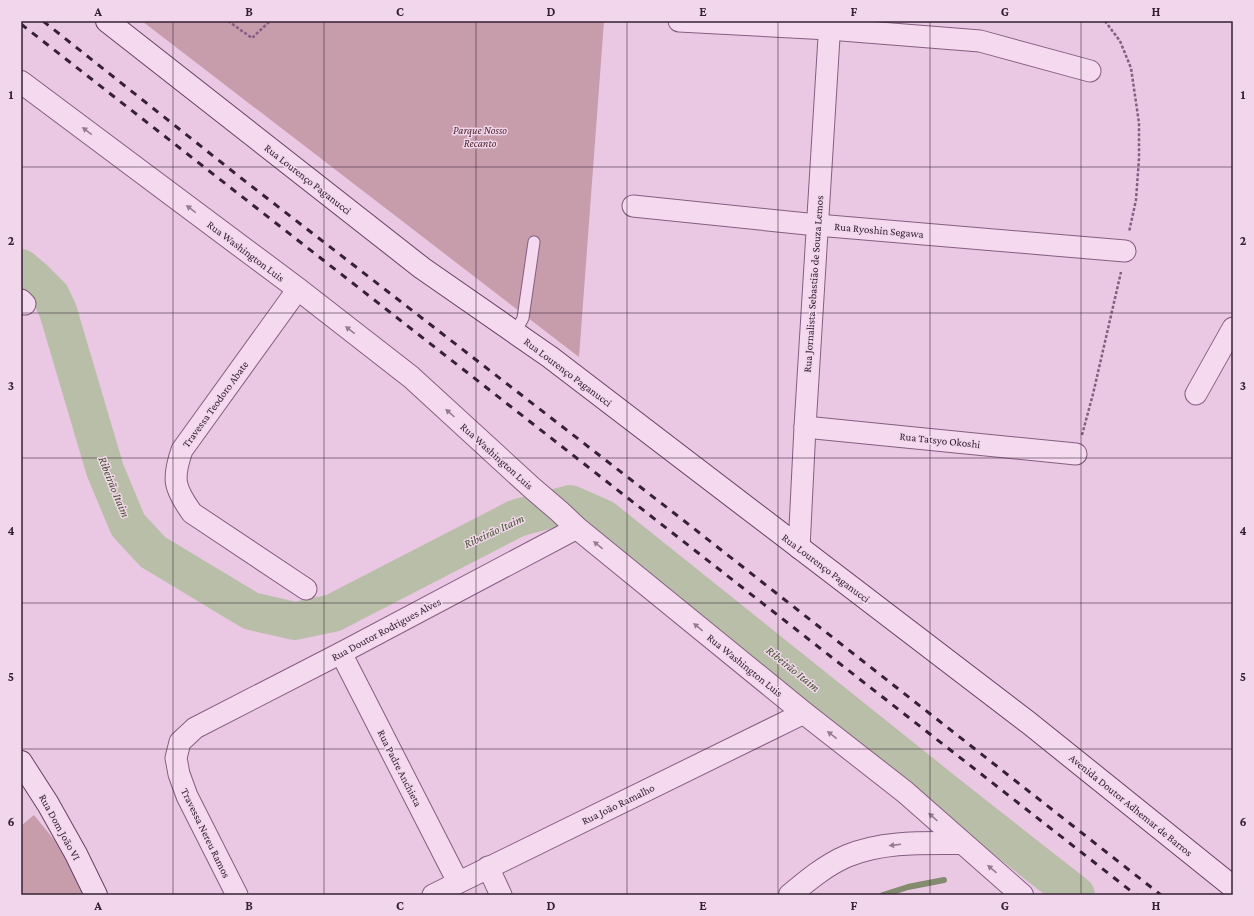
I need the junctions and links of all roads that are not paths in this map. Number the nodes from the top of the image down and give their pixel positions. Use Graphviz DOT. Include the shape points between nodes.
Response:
graph roads {
  1 [pos="107,21"];
  2 [pos="680,21"];
  3 [pos="829,25"];
  4 [pos="940,29"];
  5 [pos="1090,71"];
  6 [pos="21,82"];
  7 [pos="633,206"];
  8 [pos="817,225"];
  9 [pos="534,242"];
  10 [pos="1125,251"];
  11 [pos="298,289"];
  12 [pos="1233,328"];
  13 [pos="515,333"];
  14 [pos="1196,394"];
  15 [pos="805,427"];
  16 [pos="1076,454"];
  17 [pos="577,528"];
  18 [pos="798,548"];
  19 [pos="306,589"];
  20 [pos="342,653"];
  21 [pos="804,714"];
  22 [pos="1029,723"];
  23 [pos="195,728"];
  24 [pos="21,762"];
  25 [pos="962,843"];
  26 [pos="488,867"];
  27 [pos="458,882"];
  28 [pos="1233,887"];
  29 [pos="96,895"];
  30 [pos="237,895"];
  31 [pos="432,895"];
  32 [pos="501,895"];
  33 [pos="790,895"];
  34 [pos="1022,895"];
  1 -- 13 [label="main road, Rua Lourenço Paganucci" via="422,268"];
  2 -- 3 [label="street"];
  3 -- 4 [label="street"];
  3 -- 8 [label="street, Rua Jornalista Sebastião de Souza Lemos"];
  4 -- 5 [label="street"];
  11 -- 6 [label="main road, Rua Washington Luis, one-way"];
  7 -- 8 [label="street, Rua Ryoshin Segawa"];
  8 -- 10 [label="street, Rua Ryoshin Segawa"];
  8 -- 15 [label="street, Rua Jornalista Sebastião de Souza Lemos"];
  9 -- 13 [label="lane" via="523,318"];
  17 -- 11 [label="main road, Rua Washington Luis, one-way" via="410,377"];
  11 -- 19 [label="street, Travessa Teodoro Abate" via="182,450 176,466 176,478 178,490 192,513"];
  12 -- 14 [label="street"];
  13 -- 18 [label="main road, Rua Lourenço Paganucci" via="550,357"];
  15 -- 16 [label="street, Rua Tatsyo Okoshi"];
  15 -- 18 [label="street, Rua Jornalista Sebastião de Souza Lemos"];
  17 -- 20 [label="street, Rua Doutor Rodrigues Alves"];
  21 -- 17 [label="main road, Rua Washington Luis, one-way"];
  18 -- 22 [label="main road, Rua Lourenço Paganucci"];
  20 -- 23 [label="street, Rua Doutor Rodrigues Alves"];
  20 -- 27 [label="street, Rua Padre Anchieta"];
  25 -- 21 [label="main road, Rua Washington Luis, one-way" via="905,792"];
  21 -- 26 [label="street, Rua João Ramalho"];
  22 -- 28 [label="main road, Avenida Doutor Adhemar de Barros"];
  23 -- 30 [label="street, Travessa Nereu Ramos" via="180,742 176,758 179,774 187,796"];
  24 -- 29 [label="main road, Rua Dom João VI" via="52,810"];
  25 -- 33 [label="main road, one-way" via="910,843 872,848 848,855 811,877"];
  34 -- 25 [label="main road, Rua Washington Luis, one-way"];
  26 -- 27 [label="street, Rua João Ramalho"];
  26 -- 32 [label="street"];
  27 -- 31 [label="street, Rua João Ramalho"];
}
